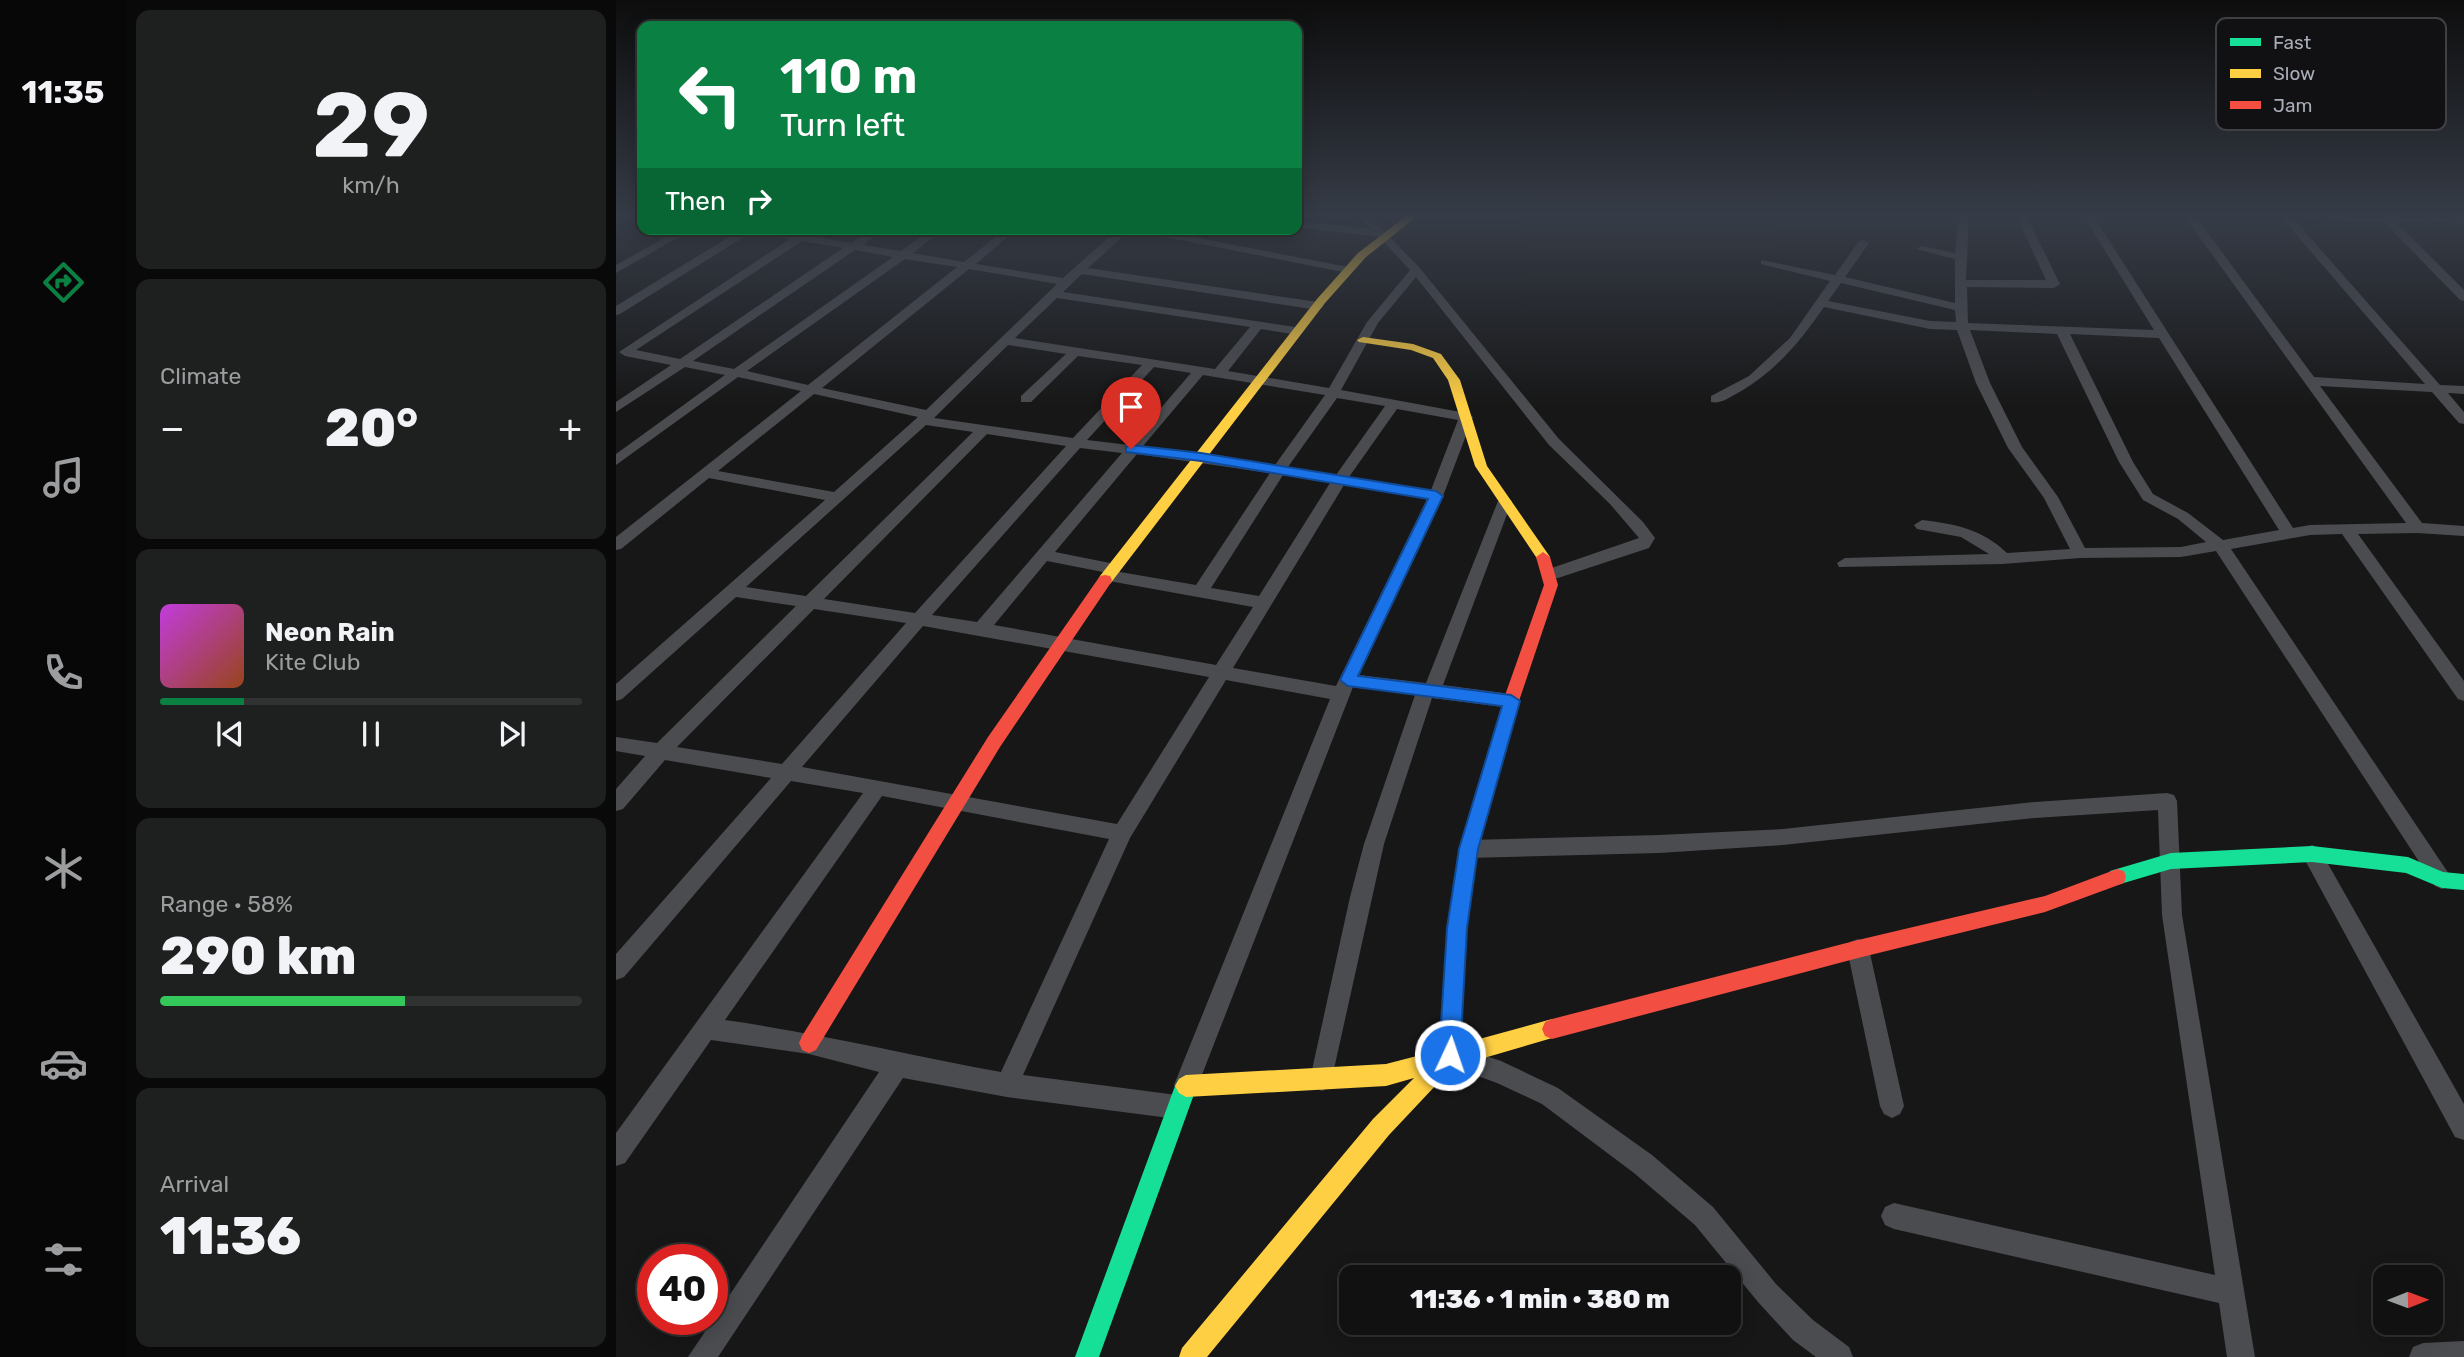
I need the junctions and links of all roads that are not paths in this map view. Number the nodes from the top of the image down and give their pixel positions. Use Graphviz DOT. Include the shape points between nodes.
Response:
graph roads {
  1 [pos="666,280"];
  2 [pos="732,280"];
  3 [pos="803,280"];
  4 [pos="867,280"];
  5 [pos="949,280"];
  6 [pos="1057,280"];
  7 [pos="1148,280"];
  8 [pos="1339,280"];
  9 [pos="1407,280"];
  10 [pos="1423,280"];
  11 [pos="1838,280"];
  12 [pos="1839,280"];
  13 [pos="2052,280"];
  14 [pos="2128,280"];
  15 [pos="2236,280"];
  16 [pos="2342,280"];
  17 [pos="2447,280"];
  18 [pos="1066,282"];
  19 [pos="1960,283"];
  20 [pos="1055,294"];
  21 [pos="2464,297"];
  22 [pos="1822,303"];
  23 [pos="1318,306"];
  24 [pos="1961,307"];
  25 [pos="616,311"];
  26 [pos="1259,324"];
  27 [pos="1962,326"];
  28 [pos="2061,329"];
  29 [pos="1298,331"];
  30 [pos="2161,334"];
  31 [pos="1363,340"];
  32 [pos="1008,341"];
  33 [pos="1076,351"];
  34 [pos="619,353"];
  35 [pos="682,363"];
  36 [pos="1151,363"];
  37 [pos="1200,370"];
  38 [pos="736,373"];
  39 [pos="1219,373"];
  40 [pos="1262,380"];
  41 [pos="2310,381"];
  42 [pos="2436,388"];
  43 [pos="813,390"];
  44 [pos="2464,390"];
  45 [pos="1333,393"];
  46 [pos="1027,399"];
  47 [pos="1716,399"];
  48 [pos="1395,402"];
  49 [pos="616,408"];
  50 [pos="1466,417"];
  51 [pos="926,418"];
  52 [pos="2464,420"];
  53 [pos="983,430"];
  54 [pos="1075,443"];
  55 [pos="1131,449"];
  56 [pos="1201,457"];
  57 [pos="616,461"];
  58 [pos="1279,470"];
  59 [pos="706,473"];
  60 [pos="1339,481"];
  61 [pos="1436,496"];
  62 [pos="835,497"];
  63 [pos="1505,501"];
  64 [pos="1922,525"];
  65 [pos="2417,528"];
  66 [pos="2346,529"];
  67 [pos="2288,533"];
  68 [pos="2462,534"];
  69 [pos="616,545"];
  70 [pos="2221,545"];
  71 [pos="2080,553"];
  72 [pos="1042,555"];
  73 [pos="2003,559"];
  74 [pos="1845,563"];
  75 [pos="1111,572"];
  76 [pos="1552,574"];
  77 [pos="730,590"];
  78 [pos="1200,592"];
  79 [pos="810,602"];
  80 [pos="1264,603"];
  81 [pos="918,619"];
  82 [pos="981,629"];
  83 [pos="1059,645"];
  84 [pos="1221,672"];
  85 [pos="1344,687"];
  86 [pos="1429,691"];
  87 [pos="616,694"];
  88 [pos="2464,694"];
  89 [pos="1511,701"];
  90 [pos="616,744"];
  91 [pos="660,752"];
  92 [pos="788,773"];
  93 [pos="877,789"];
  94 [pos="957,801"];
  95 [pos="616,803"];
  96 [pos="1122,833"];
  97 [pos="1468,849"];
  98 [pos="2312,854"];
  99 [pos="2171,861"];
  100 [pos="2442,880"];
  101 [pos="2464,882"];
  102 [pos="1858,949"];
  103 [pos="616,970"];
  104 [pos="707,1028"];
  105 [pos="808,1042"];
  106 [pos="1450,1055"];
  107 [pos="898,1065"];
  108 [pos="1322,1079"];
  109 [pos="1186,1084"];
  110 [pos="1007,1085"];
  111 [pos="1892,1106"];
  112 [pos="1177,1107"];
  113 [pos="2464,1128"];
  114 [pos="616,1154"];
  115 [pos="1894,1216"];
  116 [pos="2231,1292"];
  117 [pos="2464,1355"];
  118 [pos="702,1357"];
  119 [pos="1087,1357"];
  120 [pos="1191,1357"];
  121 [pos="1839,1357"];
  122 [pos="2241,1357"];
  123 [pos="2423,1357"];
  1 -- 25 [label="street"];
  2 -- 34 [label="street"];
  3 -- 35 [label="street"];
  4 -- 38 [label="street"];
  5 -- 43 [label="street"];
  6 -- 18 [label="street"];
  7 -- 23 [label="street"];
  8 -- 23 [label="street"];
  9 -- 31 [label="street"];
  10 -- 76 [label="street" via="1554,441 1647,538 1644,544"];
  11 -- 22 [label="street"];
  12 -- 24 [label="street"];
  13 -- 19 [label="street" via="2054,284"];
  14 -- 30 [label="street"];
  15 -- 41 [label="street"];
  16 -- 42 [label="street"];
  17 -- 21 [label="street"];
  18 -- 20 [label="street"];
  19 -- 24 [label="street"];
  20 -- 26 [label="street"];
  20 -- 32 [label="street"];
  22 -- 27 [label="street" via="1919,323"];
  22 -- 47 [label="street" via="1771,364 1754,379"];
  23 -- 29 [label="street"];
  24 -- 27 [label="street"];
  26 -- 29 [label="street"];
  26 -- 39 [label="street"];
  27 -- 28 [label="street"];
  27 -- 71 [label="street" via="2015,449 2051,497"];
  28 -- 30 [label="street"];
  28 -- 70 [label="street" via="2148,497 2176,511"];
  29 -- 40 [label="street"];
  30 -- 67 [label="street"];
  31 -- 45 [label="street"];
  31 -- 50 [label="street" via="1432,352 1453,382"];
  32 -- 33 [label="street"];
  32 -- 51 [label="street"];
  33 -- 36 [label="street"];
  33 -- 46 [label="street"];
  34 -- 35 [label="street"];
  35 -- 38 [label="street"];
  35 -- 49 [label="street"];
  36 -- 37 [label="street"];
  36 -- 54 [label="street"];
  37 -- 39 [label="street"];
  37 -- 55 [label="street"];
  38 -- 43 [label="street"];
  38 -- 57 [label="street"];
  39 -- 40 [label="street"];
  40 -- 45 [label="street"];
  40 -- 56 [label="street"];
  41 -- 42 [label="street"];
  41 -- 65 [label="street"];
  42 -- 44 [label="street"];
  42 -- 52 [label="street"];
  43 -- 51 [label="street"];
  43 -- 59 [label="street"];
  45 -- 48 [label="street"];
  45 -- 58 [label="street"];
  48 -- 50 [label="street"];
  48 -- 60 [label="street"];
  50 -- 61 [label="street"];
  50 -- 63 [label="street" via="1476,455"];
  51 -- 53 [label="street"];
  51 -- 62 [label="street"];
  53 -- 54 [label="street"];
  53 -- 79 [label="street"];
  54 -- 55 [label="street"];
  54 -- 81 [label="street"];
  55 -- 56 [label="street"];
  55 -- 72 [label="street"];
  56 -- 58 [label="street"];
  56 -- 75 [label="street"];
  58 -- 60 [label="street"];
  58 -- 78 [label="street"];
  59 -- 62 [label="street"];
  59 -- 69 [label="street"];
  60 -- 61 [label="street"];
  60 -- 80 [label="street"];
  61 -- 85 [label="street"];
  62 -- 77 [label="street"];
  63 -- 76 [label="street"];
  63 -- 86 [label="street"];
  64 -- 73 [label="street" via="1976,535"];
  65 -- 66 [label="street"];
  65 -- 68 [label="street"];
  66 -- 67 [label="street"];
  66 -- 88 [label="street"];
  67 -- 70 [label="street"];
  70 -- 71 [label="street" via="2181,552"];
  70 -- 100 [label="street"];
  71 -- 73 [label="street"];
  72 -- 75 [label="street"];
  72 -- 82 [label="street"];
  73 -- 74 [label="street"];
  75 -- 78 [label="street"];
  75 -- 83 [label="street"];
  76 -- 89 [label="street"];
  77 -- 79 [label="street"];
  77 -- 87 [label="street"];
  78 -- 80 [label="street"];
  79 -- 81 [label="street"];
  79 -- 91 [label="street"];
  80 -- 84 [label="street"];
  81 -- 82 [label="street"];
  81 -- 92 [label="street"];
  82 -- 83 [label="street"];
  83 -- 84 [label="street"];
  83 -- 94 [label="street"];
  84 -- 85 [label="street"];
  84 -- 96 [label="street"];
  85 -- 86 [label="street"];
  85 -- 109 [label="street"];
  86 -- 89 [label="street"];
  86 -- 108 [label="street" via="1374,844"];
  89 -- 97 [label="street"];
  90 -- 91 [label="street"];
  91 -- 92 [label="street"];
  91 -- 95 [label="street"];
  92 -- 93 [label="street"];
  92 -- 103 [label="street"];
  93 -- 94 [label="street"];
  93 -- 104 [label="street"];
  94 -- 96 [label="street"];
  94 -- 105 [label="street"];
  96 -- 110 [label="street"];
  97 -- 99 [label="street" via="1783,837 2166,801"];
  97 -- 106 [label="street" via="1457,928"];
  98 -- 99 [label="street"];
  98 -- 100 [label="street" via="2408,865"];
  98 -- 113 [label="street"];
  99 -- 102 [label="street" via="2045,904"];
  99 -- 116 [label="street" via="2172,915"];
  100 -- 101 [label="street"];
  102 -- 106 [label="street"];
  102 -- 111 [label="street"];
  104 -- 105 [label="street"];
  104 -- 114 [label="street"];
  105 -- 107 [label="street"];
  106 -- 108 [label="street" via="1386,1075"];
  106 -- 120 [label="street" via="1402,1101"];
  106 -- 121 [label="street" via="1550,1096 1643,1164 1704,1216 1803,1330"];
  107 -- 110 [label="street"];
  107 -- 118 [label="street"];
  108 -- 109 [label="street"];
  109 -- 112 [label="street"];
  110 -- 112 [label="street"];
  112 -- 119 [label="street"];
  115 -- 116 [label="street"];
  116 -- 122 [label="street"];
  117 -- 123 [label="street"];
}
